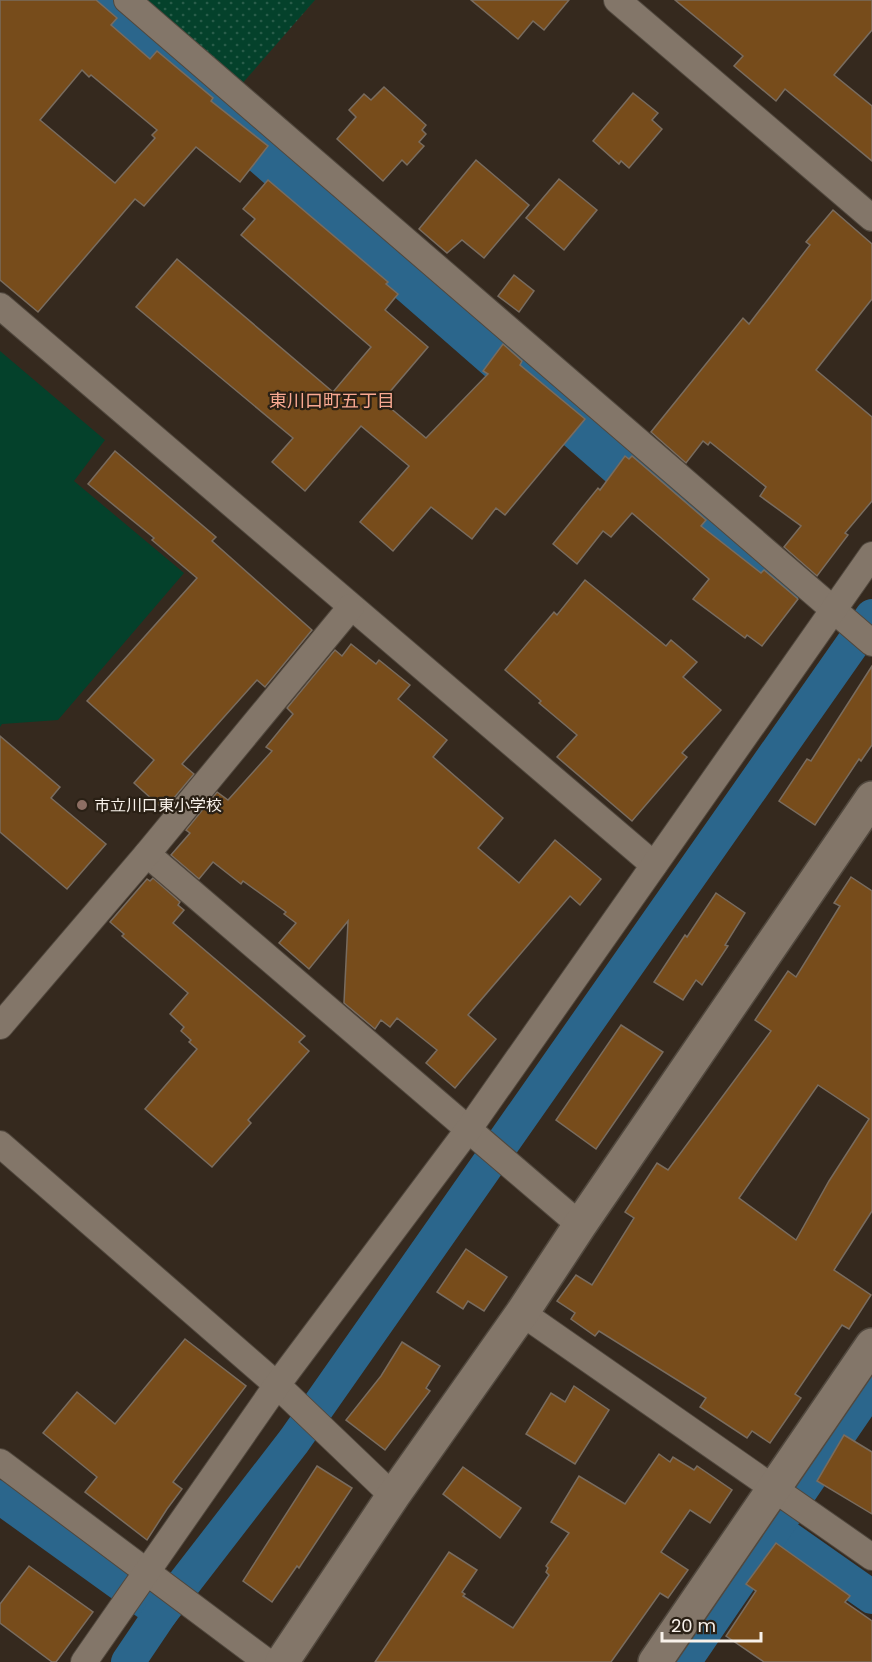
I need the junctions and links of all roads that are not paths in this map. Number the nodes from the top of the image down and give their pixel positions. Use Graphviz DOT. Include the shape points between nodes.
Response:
graph roads {
  1 [pos="127,0"];
  2 [pos="617,0"];
  3 [pos="872,218"];
  4 [pos="0,306"];
  5 [pos="872,555"];
  6 [pos="351,607"];
  7 [pos="833,609"];
  8 [pos="872,643"];
  9 [pos="872,798"];
  10 [pos="147,854"];
  11 [pos="654,865"];
  12 [pos="0,1026"];
  13 [pos="468,1130"];
  14 [pos="0,1144"];
  15 [pos="580,1225"];
  16 [pos="522,1313"];
  17 [pos="872,1345"];
  18 [pos="277,1385"];
  19 [pos="0,1462"];
  20 [pos="773,1489"];
  21 [pos="393,1496"];
  22 [pos="872,1557"];
  23 [pos="148,1577"];
  24 [pos="84,1662"];
  25 [pos="267,1662"];
  26 [pos="282,1662"];
  27 [pos="655,1662"];
  1 -- 7 [label="street"];
  2 -- 3 [label="street"];
  4 -- 6 [label="street"];
  5 -- 7 [label="street"];
  6 -- 10 [label="street"];
  6 -- 11 [label="street"];
  7 -- 8 [label="street"];
  7 -- 11 [label="street"];
  9 -- 15 [label="street"];
  10 -- 12 [label="street"];
  10 -- 13 [label="street"];
  11 -- 13 [label="street"];
  13 -- 15 [label="street"];
  13 -- 18 [label="street"];
  14 -- 18 [label="street"];
  15 -- 16 [label="street"];
  16 -- 20 [label="street"];
  16 -- 21 [label="street"];
  17 -- 20 [label="street"];
  18 -- 21 [label="street"];
  18 -- 23 [label="street"];
  19 -- 23 [label="street"];
  20 -- 22 [label="street"];
  20 -- 27 [label="street"];
  21 -- 26 [label="street"];
  23 -- 24 [label="street"];
  23 -- 25 [label="street"];
}
